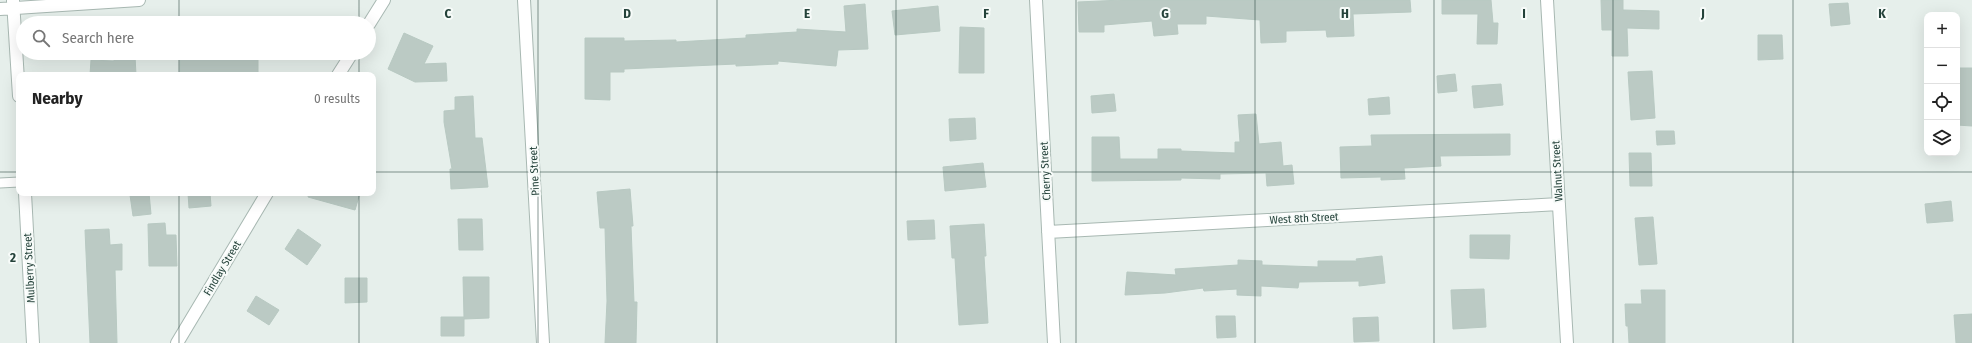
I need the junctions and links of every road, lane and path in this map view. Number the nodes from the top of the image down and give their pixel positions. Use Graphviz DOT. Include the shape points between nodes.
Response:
graph roads {
  1 [pos="139,0"];
  2 [pos="384,0"];
  3 [pos="524,0"];
  4 [pos="1036,0"];
  5 [pos="1547,0"];
  6 [pos="14,4"];
  7 [pos="0,9"];
  8 [pos="374,16"];
  9 [pos="16,41"];
  10 [pos="17,60"];
  11 [pos="348,60"];
  12 [pos="18,72"];
  13 [pos="340,72"];
  14 [pos="16,182"];
  15 [pos="0,183"];
  16 [pos="25,196"];
  17 [pos="265,196"];
  18 [pos="1559,204"];
  19 [pos="1048,232"];
  20 [pos="33,343"];
  21 [pos="176,343"];
  22 [pos="543,343"];
  23 [pos="1054,343"];
  24 [pos="1567,343"];
  1 -- 6 [label="street"];
  2 -- 8 [label="street"];
  3 -- 22 [label="street, Pine Street"];
  4 -- 19 [label="street, Cherry Street"];
  5 -- 18 [label="street, Walnut Street"];
  6 -- 7 [label="street"];
  6 -- 9 [label="street"];
  10 -- 12 [label="street"];
  11 -- 13 [label="street"];
  14 -- 15 [label="lane"];
  16 -- 20 [label="street, Mulberry Street"];
  17 -- 21 [label="street, Findlay Street"];
  18 -- 19 [label="street, West 8th Street"];
  18 -- 24 [label="street, Walnut Street"];
  19 -- 23 [label="street, Cherry Street"];
}
